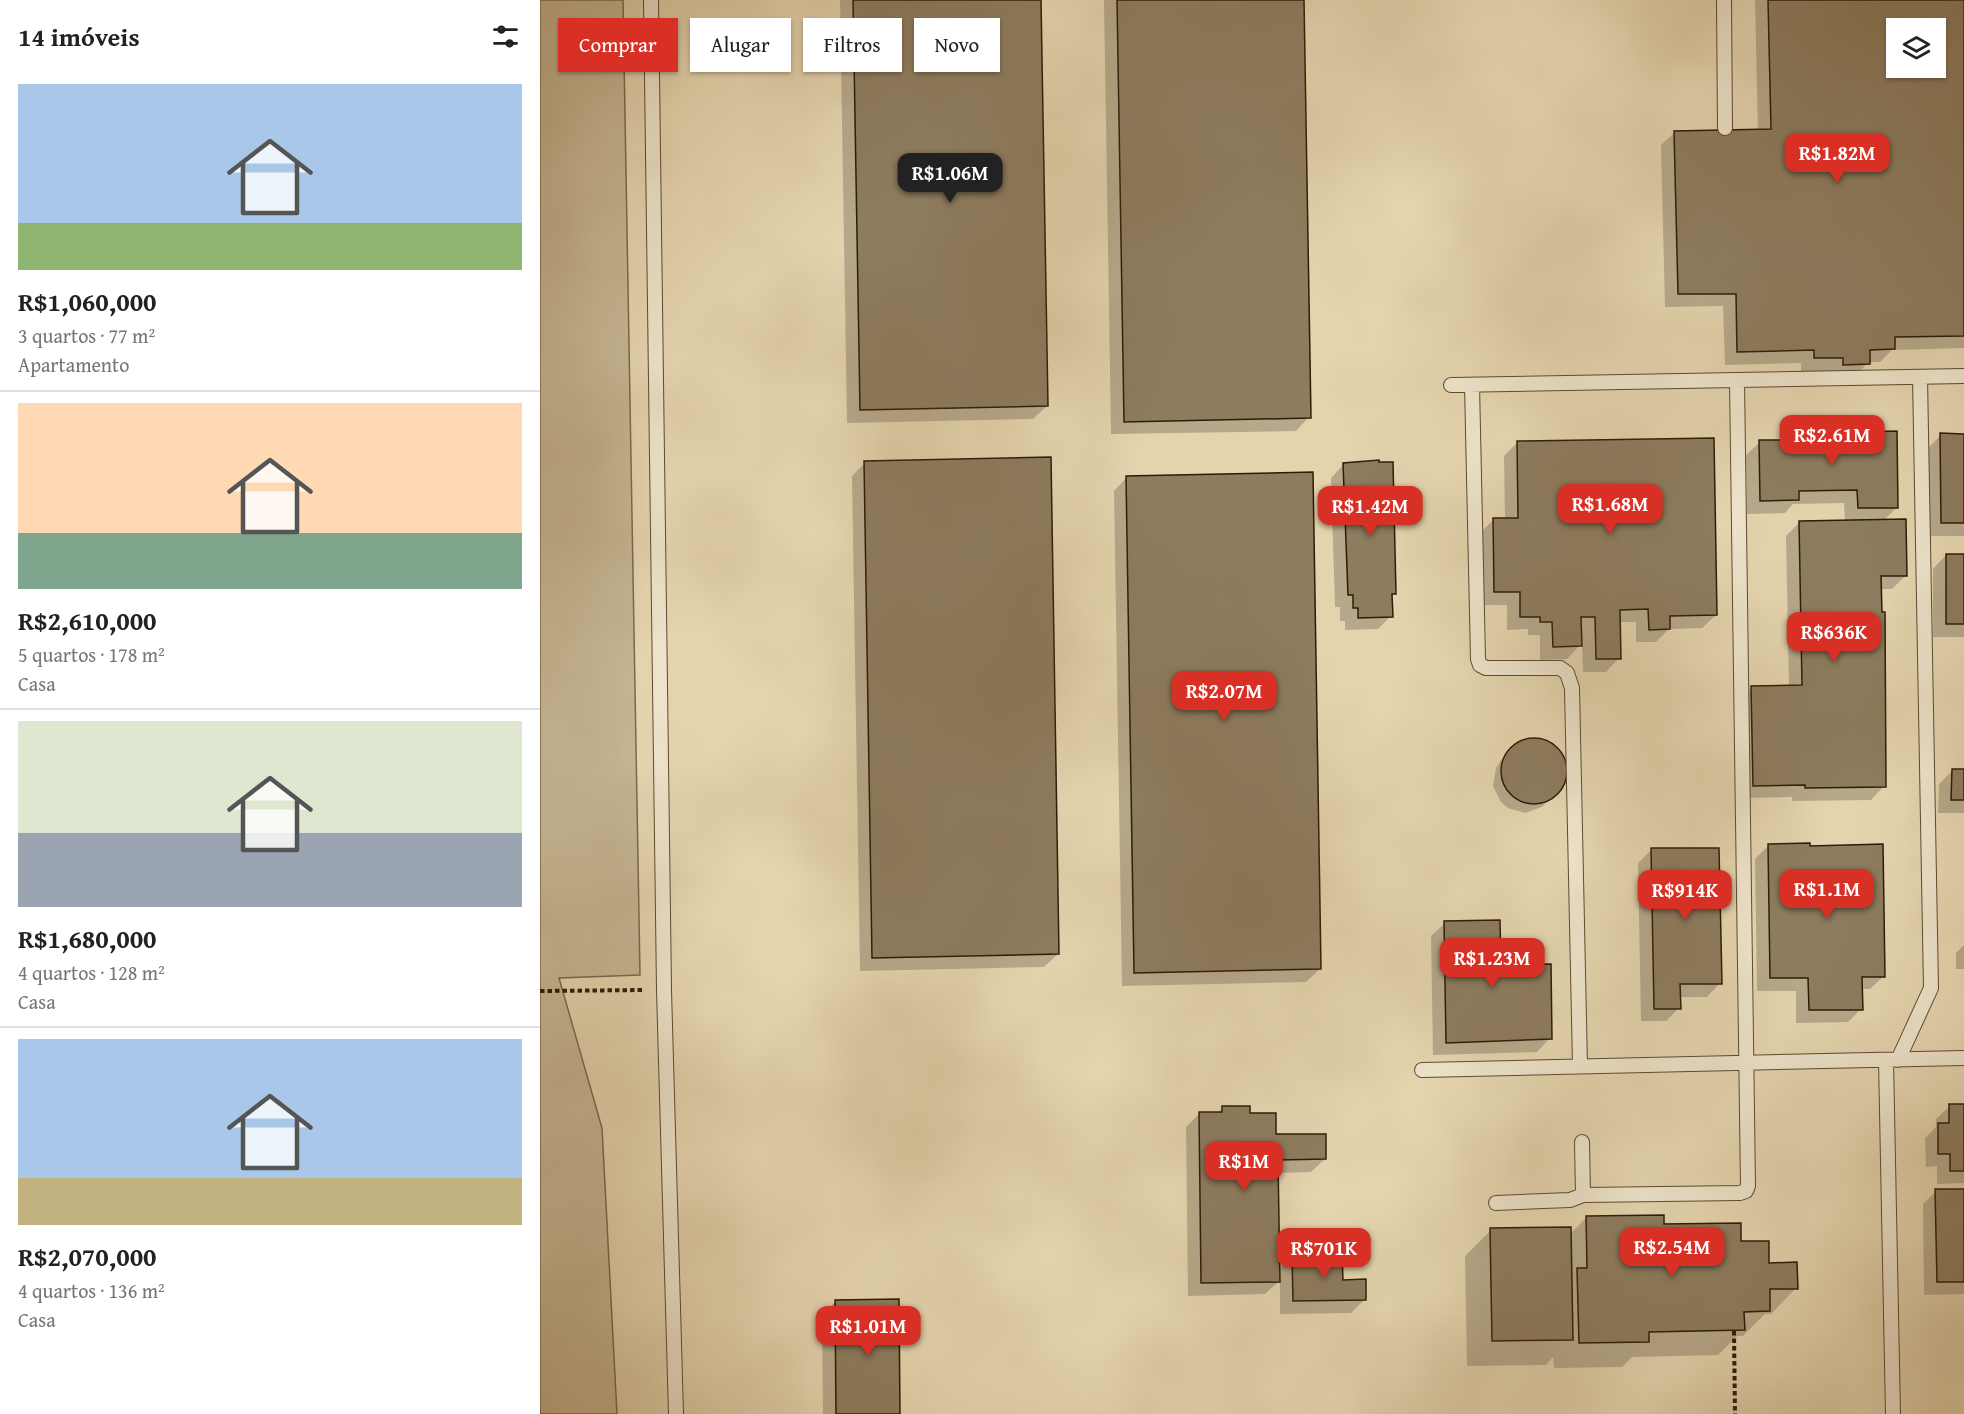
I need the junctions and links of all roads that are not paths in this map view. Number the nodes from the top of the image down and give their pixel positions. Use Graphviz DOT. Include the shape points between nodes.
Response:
graph roads {
  1 [pos="651,0"];
  2 [pos="1724,0"];
  3 [pos="1725,128"];
  4 [pos="1964,376"];
  5 [pos="1920,377"];
  6 [pos="1737,380"];
  7 [pos="1451,385"];
  8 [pos="1472,385"];
  9 [pos="1964,1058"];
  10 [pos="1892,1060"];
  11 [pos="1746,1063"];
  12 [pos="1580,1066"];
  13 [pos="1422,1070"];
  14 [pos="1582,1142"];
  15 [pos="1583,1196"];
  16 [pos="1496,1203"];
  17 [pos="676,1414"];
  18 [pos="1893,1414"];
  1 -- 17 [label="lane" via="664,990"];
  2 -- 3 [label="lane"];
  4 -- 5 [label="lane"];
  5 -- 6 [label="lane"];
  5 -- 10 [label="lane" via="1931,988"];
  6 -- 8 [label="lane"];
  6 -- 11 [label="lane"];
  7 -- 8 [label="lane"];
  8 -- 12 [label="lane" via="1478,659 1486,668 1560,668 1567,673 1572,688"];
  9 -- 10 [label="lane"];
  10 -- 11 [label="lane"];
  10 -- 18 [label="lane"];
  11 -- 12 [label="lane"];
  11 -- 15 [label="lane" via="1746,1191"];
  12 -- 13 [label="lane"];
  14 -- 15 [label="lane"];
  15 -- 16 [label="lane"];
}
